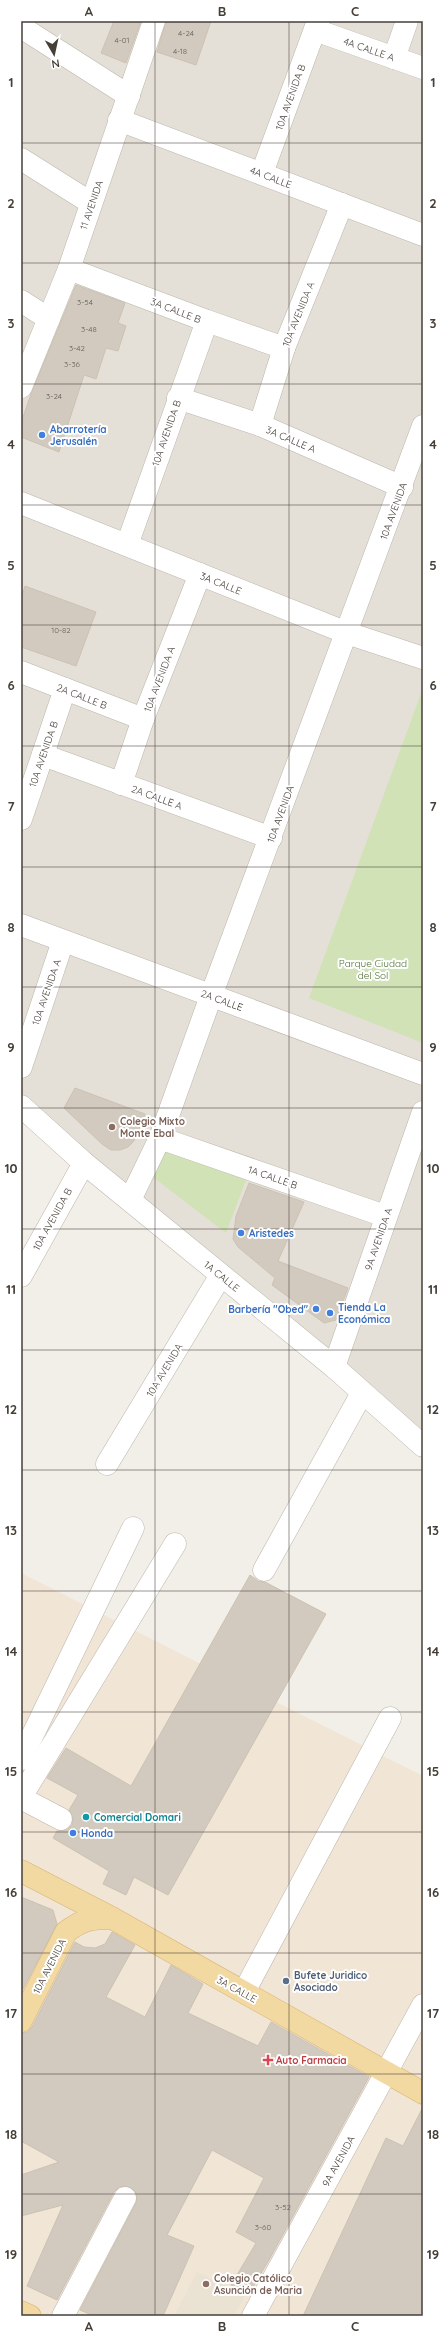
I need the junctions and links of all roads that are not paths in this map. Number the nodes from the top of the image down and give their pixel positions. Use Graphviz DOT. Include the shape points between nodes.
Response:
graph roads {
  1 [pos="154,21"];
  2 [pos="407,21"];
  3 [pos="316,26"];
  4 [pos="21,27"];
  5 [pos="394,58"];
  6 [pos="423,68"];
  7 [pos="129,96"];
  8 [pos="120,120"];
  9 [pos="21,159"];
  10 [pos="262,173"];
  11 [pos="91,203"];
  12 [pos="342,204"];
  13 [pos="423,235"];
  14 [pos="69,269"];
  15 [pos="21,301"];
  16 [pos="49,319"];
  17 [pos="207,321"];
  18 [pos="284,348"];
  19 [pos="21,387"];
  20 [pos="178,398"];
  21 [pos="260,425"];
  22 [pos="423,426"];
  23 [pos="402,487"];
  24 [pos="21,503"];
  25 [pos="127,545"];
  26 [pos="200,574"];
  27 [pos="347,633"];
  28 [pos="423,658"];
  29 [pos="21,672"];
  30 [pos="65,689"];
  31 [pos="143,719"];
  32 [pos="43,755"];
  33 [pos="121,784"];
  34 [pos="21,819"];
  35 [pos="271,838"];
  36 [pos="21,925"];
  37 [pos="63,941"];
  38 [pos="211,996"];
  39 [pos="21,1067"];
  40 [pos="423,1074"];
  41 [pos="21,1106"];
  42 [pos="423,1112"];
  43 [pos="160,1138"];
  44 [pos="84,1163"];
  45 [pos="130,1200"];
  46 [pos="385,1216"];
  47 [pos="221,1275"];
  48 [pos="21,1276"];
  49 [pos="334,1367"];
  50 [pos="362,1393"];
  51 [pos="423,1446"];
  52 [pos="107,1464"];
  53 [pos="133,1528"];
  54 [pos="175,1544"];
  55 [pos="264,1570"];
  56 [pos="390,1718"];
  57 [pos="21,1759"];
  58 [pos="21,1797"];
  59 [pos="61,1819"];
  60 [pos="21,1871"];
  61 [pos="51,1885"];
  62 [pos="112,1918"];
  63 [pos="66,1932"];
  64 [pos="244,1992"];
  65 [pos="423,2006"];
  66 [pos="21,2021"];
  67 [pos="387,2073"];
  68 [pos="423,2093"];
  69 [pos="125,2198"];
  70 [pos="21,2312"];
  71 [pos="30,2316"];
  72 [pos="63,2316"];
  73 [pos="253,2316"];
  1 -- 7 [label="street, 11 AVENIDA"];
  2 -- 5 [label="street"];
  3 -- 5 [label="street, 4A CALLE A"];
  3 -- 10 [label="street, 10A AVENIDA B"];
  4 -- 7 [label="street"];
  5 -- 6 [label="street, 4A CALLE A"];
  7 -- 8 [label="street, 11 AVENIDA"];
  8 -- 10 [label="street, 4A CALLE"];
  8 -- 11 [label="street, 11 AVENIDA"];
  9 -- 11 [label="street"];
  10 -- 12 [label="street, 4A CALLE"];
  11 -- 14 [label="street, 11 AVENIDA"];
  12 -- 13 [label="street, 4A CALLE"];
  12 -- 18 [label="street, 10A AVENIDA A"];
  14 -- 16 [label="street, 11 AVENIDA"];
  14 -- 17 [label="street, 3A CALLE B"];
  15 -- 16 [label="street"];
  16 -- 19 [label="street, 11 AVENIDA"];
  17 -- 18 [label="street, 3A CALLE B"];
  17 -- 20 [label="street, 10A AVENIDA B"];
  18 -- 21 [label="street, 10A AVENIDA A"];
  20 -- 21 [label="street, 3A CALLE A"];
  20 -- 25 [label="street, 10A AVENIDA B"];
  21 -- 23 [label="street, 3A CALLE A"];
  22 -- 23 [label="street, 10A AVENIDA"];
  23 -- 27 [label="street, 10A AVENIDA"];
  24 -- 25 [label="street, 3A CALLE"];
  25 -- 26 [label="street, 3A CALLE"];
  26 -- 27 [label="street, 3A CALLE"];
  26 -- 31 [label="street, 10A AVENIDA A"];
  27 -- 28 [label="street, 3A CALLE"];
  27 -- 35 [label="street, 10A AVENIDA"];
  29 -- 30 [label="street, 2A CALLE B"];
  30 -- 31 [label="street, 2A CALLE B"];
  30 -- 32 [label="street, 10A AVENIDA B"];
  31 -- 33 [label="street, 10A AVENIDA A"];
  32 -- 33 [label="street, 2A CALLE A"];
  32 -- 34 [label="street, 10A AVENIDA B"];
  33 -- 35 [label="street, 2A CALLE A"];
  35 -- 38 [label="street, 10A AVENIDA"];
  36 -- 37 [label="street, 2A CALLE"];
  37 -- 38 [label="street, 2A CALLE"];
  37 -- 39 [label="street, 10A AVENIDA A"];
  38 -- 40 [label="street, 2A CALLE"];
  38 -- 43 [label="street, 10A AVENIDA"];
  41 -- 44 [label="street, 1A CALLE"];
  42 -- 46 [label="street, 9A AVENIDA A"];
  43 -- 45 [label="street, 10A AVENIDA"];
  43 -- 46 [label="street, 1A CALLE B"];
  44 -- 45 [label="street, 1A CALLE"];
  44 -- 48 [label="street, 10A AVENIDA B"];
  45 -- 47 [label="street, 1A CALLE"];
  46 -- 49 [label="street, 9A AVENIDA A"];
  47 -- 49 [label="street, 1A CALLE"];
  47 -- 52 [label="street, 10A AVENIDA"];
  49 -- 50 [label="street, 1A CALLE"];
  50 -- 51 [label="street, 1A CALLE"];
  50 -- 55 [label="street"];
  53 -- 57 [label="street"];
  54 -- 58 [label="street"];
  56 -- 64 [label="street"];
  58 -- 59 [label="street"];
  60 -- 61 [label="main road, 3A CALLE"];
  61 -- 62 [label="main road, 3A CALLE"];
  61 -- 63 [label="main road" via="66,1915"];
  62 -- 63 [label="main road" via="93,1918 78,1923"];
  62 -- 64 [label="main road, 3A CALLE"];
  63 -- 66 [label="main road, 10A AVENIDA"];
  64 -- 67 [label="main road, 3A CALLE"];
  65 -- 67 [label="street, 9A AVENIDA"];
  67 -- 68 [label="main road, 3A CALLE"];
  67 -- 73 [label="street, 9A AVENIDA"];
  69 -- 72 [label="street"];
  70 -- 71 [label="main road"];
}
